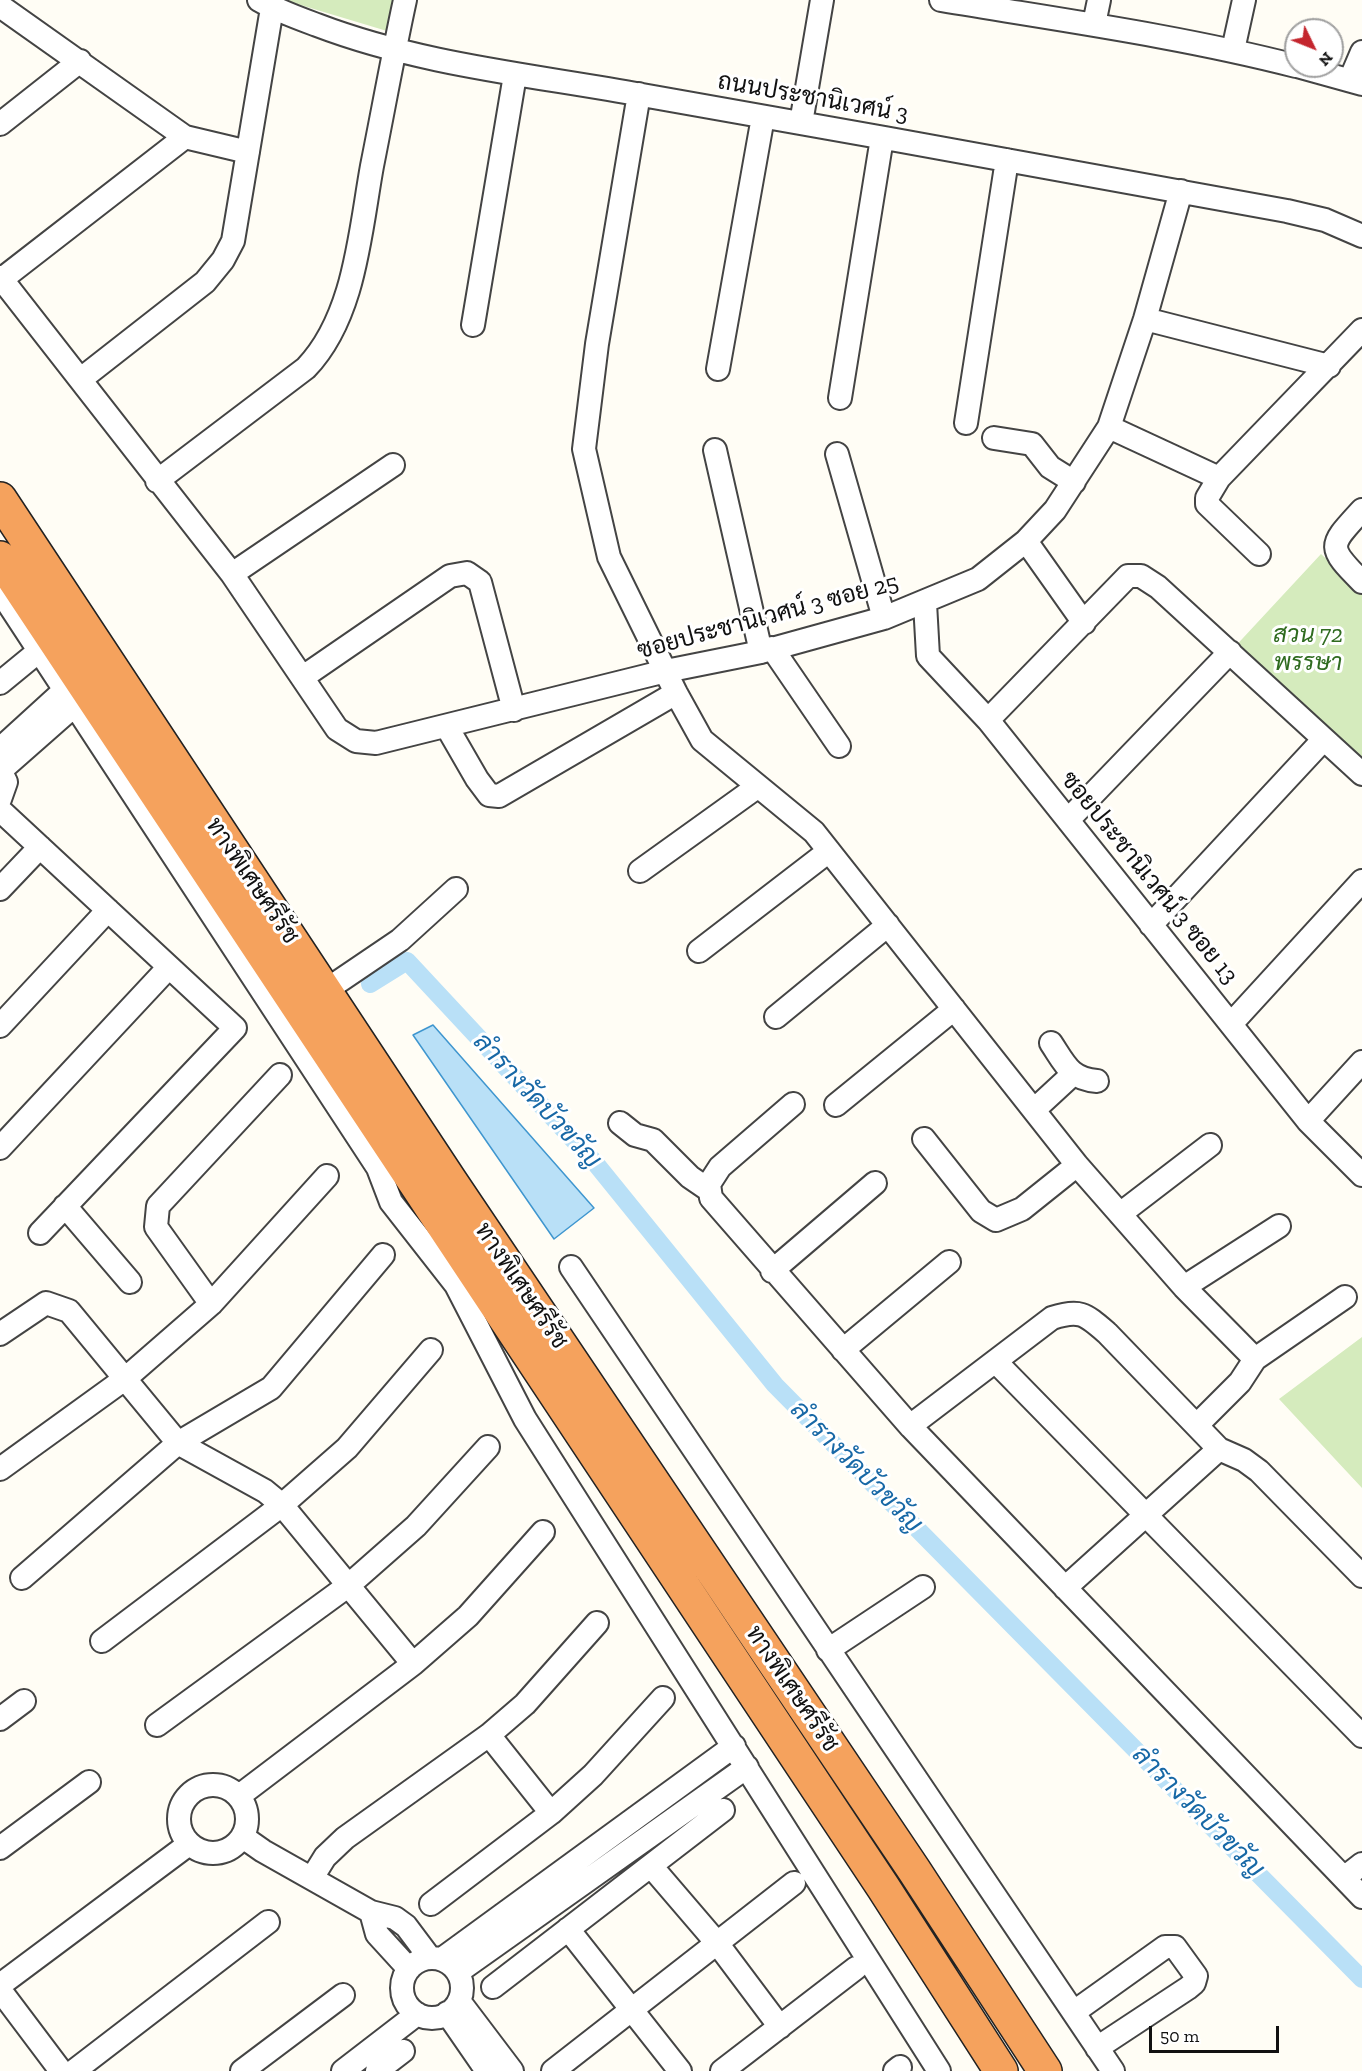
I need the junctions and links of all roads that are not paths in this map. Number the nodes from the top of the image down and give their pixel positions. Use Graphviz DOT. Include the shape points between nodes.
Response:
graph roads {
  1 [pos="405,0"];
  2 [pos="822,0"];
  3 [pos="941,0"];
  4 [pos="1099,0"];
  5 [pos="1244,0"];
  6 [pos="970,2"];
  7 [pos="266,4"];
  8 [pos="0,6"];
  9 [pos="1095,24"];
  10 [pos="394,50"];
  11 [pos="1233,50"];
  12 [pos="1362,52"];
  13 [pos="80,61"];
  14 [pos="1284,63"];
  15 [pos="515,75"];
  16 [pos="1341,78"];
  17 [pos="1356,82"];
  18 [pos="639,94"];
  19 [pos="764,117"];
  20 [pos="801,123"];
  21 [pos="0,124"];
  22 [pos="185,137"];
  23 [pos="882,138"];
  24 [pos="248,152"];
  25 [pos="1007,160"];
  26 [pos="1181,191"];
  27 [pos="1362,236"];
  28 [pos="1,278"];
  29 [pos="1145,319"];
  30 [pos="473,325"];
  31 [pos="1362,330"];
  32 [pos="1329,366"];
  33 [pos="718,369"];
  34 [pos="81,380"];
  35 [pos="840,399"];
  36 [pos="966,423"];
  37 [pos="1109,427"];
  38 [pos="994,438"];
  39 [pos="715,450"];
  40 [pos="837,454"];
  41 [pos="393,465"];
  42 [pos="1219,478"];
  43 [pos="157,481"];
  44 [pos="1074,482"];
  45 [pos="0,499"];
  46 [pos="1362,510"];
  47 [pos="1026,541"];
  48 [pos="1259,554"];
  49 [pos="0,558"];
  50 [pos="232,574"];
  51 [pos="1362,582"];
  52 [pos="0,591"];
  53 [pos="925,603"];
  54 [pos="884,618"];
  55 [pos="1084,623"];
  56 [pos="766,650"];
  57 [pos="39,651"];
  58 [pos="1230,652"];
  59 [pos="666,671"];
  60 [pos="303,677"];
  61 [pos="0,683"];
  62 [pos="676,693"];
  63 [pos="70,698"];
  64 [pos="514,710"];
  65 [pos="988,720"];
  66 [pos="447,727"];
  67 [pos="1324,739"];
  68 [pos="839,746"];
  69 [pos="0,749"];
  70 [pos="0,771"];
  71 [pos="1362,774"];
  72 [pos="757,787"];
  73 [pos="0,799"];
  74 [pos="0,810"];
  75 [pos="1068,820"];
  76 [pos="40,847"];
  77 [pos="829,851"];
  78 [pos="640,871"];
  79 [pos="1362,881"];
  80 [pos="0,889"];
  81 [pos="456,889"];
  82 [pos="108,910"];
  83 [pos="888,925"];
  84 [pos="1150,925"];
  85 [pos="699,951"];
  86 [pos="169,967"];
  87 [pos="338,982"];
  88 [pos="954,1009"];
  89 [pos="776,1017"];
  90 [pos="1231,1024"];
  91 [pos="0,1026"];
  92 [pos="1051,1043"];
  93 [pos="1362,1062"];
  94 [pos="1073,1074"];
  95 [pos="280,1075"];
  96 [pos="1096,1081"];
  97 [pos="792,1104"];
  98 [pos="836,1105"];
  99 [pos="1034,1110"];
  100 [pos="1308,1121"];
  101 [pos="620,1123"];
  102 [pos="924,1139"];
  103 [pos="1210,1145"];
  104 [pos="0,1148"];
  105 [pos="1077,1164"];
  106 [pos="1362,1175"];
  107 [pos="327,1176"];
  108 [pos="875,1183"];
  109 [pos="709,1190"];
  110 [pos="65,1206"];
  111 [pos="1120,1214"];
  112 [pos="1279,1226"];
  113 [pos="40,1233"];
  114 [pos="383,1255"];
  115 [pos="949,1262"];
  116 [pos="571,1267"];
  117 [pos="772,1271"];
  118 [pos="130,1281"];
  119 [pos="1184,1287"];
  120 [pos="1345,1297"];
  121 [pos="212,1304"];
  122 [pos="0,1334"];
  123 [pos="430,1350"];
  124 [pos="843,1350"];
  125 [pos="1255,1359"];
  126 [pos="996,1362"];
  127 [pos="126,1378"];
  128 [pos="1197,1425"];
  129 [pos="910,1426"];
  130 [pos="178,1443"];
  131 [pos="489,1447"];
  132 [pos="1219,1449"];
  133 [pos="0,1469"];
  134 [pos="282,1505"];
  135 [pos="1145,1515"];
  136 [pos="543,1532"];
  137 [pos="1362,1576"];
  138 [pos="22,1578"];
  139 [pos="349,1585"];
  140 [pos="923,1587"];
  141 [pos="1065,1588"];
  142 [pos="597,1623"];
  143 [pos="102,1641"];
  144 [pos="828,1650"];
  145 [pos="413,1664"];
  146 [pos="663,1698"];
  147 [pos="24,1701"];
  148 [pos="0,1719"];
  149 [pos="157,1725"];
  150 [pos="489,1736"];
  151 [pos="1362,1737"];
  152 [pos="734,1746"];
  153 [pos="747,1767"];
  154 [pos="89,1782"];
  155 [pos="239,1796"];
  156 [pos="723,1810"];
  157 [pos="550,1813"];
  158 [pos="243,1836"];
  159 [pos="189,1844"];
  160 [pos="0,1848"];
  161 [pos="1362,1864"];
  162 [pos="651,1866"];
  163 [pos="312,1878"];
  164 [pos="1344,1878"];
  165 [pos="795,1883"];
  166 [pos="1362,1897"];
  167 [pos="431,1904"];
  168 [pos="371,1912"];
  169 [pos="268,1922"];
  170 [pos="568,1929"];
  171 [pos="717,1943"];
  172 [pos="443,1963"];
  173 [pos="856,1968"];
  174 [pos="409,1969"];
  175 [pos="0,1985"];
  176 [pos="493,1987"];
  177 [pos="0,1990"];
  178 [pos="343,1995"];
  179 [pos="453,2007"];
  180 [pos="633,2009"];
  181 [pos="1074,2012"];
  182 [pos="417,2014"];
  183 [pos="780,2027"];
  184 [pos="1097,2048"];
  185 [pos="403,2051"];
  186 [pos="61,2071"];
  187 [pos="74,2071"];
  188 [pos="242,2071"];
  189 [pos="343,2071"];
  190 [pos="377,2071"];
  191 [pos="487,2071"];
  192 [pos="512,2071"];
  193 [pos="553,2071"];
  194 [pos="680,2071"];
  195 [pos="722,2071"];
  196 [pos="939,2071"];
  197 [pos="1001,2071"];
  198 [pos="1045,2071"];
  199 [pos="1113,2071"];
  1 -- 10 [label="street"];
  2 -- 20 [label="street"];
  3 -- 6 [label="street"];
  4 -- 9 [label="street"];
  5 -- 11 [label="street"];
  6 -- 9 [label="street"];
  7 -- 10 [label="street, ถนนประชานิเวศน์ 3" via="344,36"];
  7 -- 24 [label="street"];
  8 -- 13 [label="street"];
  9 -- 11 [label="street"];
  10 -- 15 [label="street, ถนนประชานิเวศน์ 3"];
  10 -- 43 [label="street" via="356,255 342,306 322,351 306,368"];
  11 -- 14 [label="street"];
  12 -- 17 [label="street"];
  13 -- 21 [label="street"];
  13 -- 22 [label="street"];
  15 -- 18 [label="street, ถนนประชานิเวศน์ 3"];
  15 -- 30 [label="street"];
  16 -- 17 [label="street"];
  18 -- 19 [label="street, ถนนประชานิเวศน์ 3"];
  18 -- 59 [label="street" via="597,344 584,449 609,557"];
  19 -- 20 [label="street, ถนนประชานิเวศน์ 3"];
  19 -- 33 [label="street"];
  20 -- 23 [label="street, ถนนประชานิเวศน์ 3"];
  22 -- 24 [label="street"];
  22 -- 28 [label="street"];
  23 -- 25 [label="street, ถนนประชานิเวศน์ 3"];
  23 -- 35 [label="street"];
  24 -- 34 [label="street" via="233,241 223,260 205,282"];
  25 -- 26 [label="street, ถนนประชานิเวศน์ 3"];
  25 -- 36 [label="street"];
  26 -- 27 [label="street, ถนนประชานิเวศน์ 3" via="1325,220"];
  26 -- 29 [label="street, ซอยประชานิเวศน์ 3 ซอย 25"];
  28 -- 34 [label="street"];
  29 -- 32 [label="street"];
  29 -- 37 [label="street, ซอยประชานิเวศน์ 3 ซอย 25"];
  31 -- 32 [label="street"];
  32 -- 42 [label="street"];
  34 -- 43 [label="street"];
  37 -- 42 [label="street"];
  37 -- 44 [label="street, ซอยประชานิเวศน์ 3 ซอย 25"];
  38 -- 44 [label="street" via="1032,444 1050,467"];
  39 -- 56 [label="street"];
  40 -- 54 [label="street"];
  41 -- 50 [label="street"];
  42 -- 48 [label="street" via="1207,498 1208,504"];
  43 -- 50 [label="street"];
  44 -- 47 [label="street, ซอยประชานิเวศน์ 3 ซอย 25"];
  45 -- 198 [label="highway, ทางพิเศษศรีรัช"];
  46 -- 51 [label="street" via="1337,537 1335,548 1341,561"];
  47 -- 53 [label="street, ซอยประชานิเวศน์ 3 ซอย 25" via="978,579"];
  47 -- 55 [label="street"];
  49 -- 197 [label="highway, ทางพิเศษศรีรัช" via="883,1887"];
  50 -- 60 [label="street"];
  52 -- 57 [label="street"];
  53 -- 54 [label="street, ซอยประชานิเวศน์ 3 ซอย 25"];
  53 -- 65 [label="street, ซอยประชานิเวศน์ 3 ซอย 13" via="928,656"];
  54 -- 56 [label="street, ซอยประชานิเวศน์ 3 ซอย 25"];
  55 -- 58 [label="street" via="1128,576 1141,576"];
  55 -- 65 [label="street"];
  56 -- 59 [label="street, ซอยประชานิเวศน์ 3 ซอย 25"];
  56 -- 68 [label="street"];
  57 -- 61 [label="street"];
  57 -- 63 [label="street"];
  58 -- 67 [label="street"];
  58 -- 75 [label="street"];
  59 -- 62 [label="street"];
  59 -- 64 [label="street, ซอยประชานิเวศน์ 3 ซอย 25"];
  60 -- 64 [label="street" via="450,576 467,573 480,582"];
  60 -- 66 [label="street, ซอยประชานิเวศน์ 3 ซอย 25" via="337,729 356,741 376,743"];
  62 -- 66 [label="street" via="499,796 489,795 481,786"];
  62 -- 72 [label="street" via="702,740"];
  63 -- 69 [label="street"];
  63 -- 70 [label="street"];
  63 -- 152 [label="street" via="378,1168 391,1202 456,1285 525,1419"];
  64 -- 66 [label="street, ซอยประชานิเวศน์ 3 ซอย 25"];
  65 -- 75 [label="street, ซอยประชานิเวศน์ 3 ซอย 13"];
  67 -- 71 [label="street"];
  67 -- 84 [label="street"];
  70 -- 73 [label="street" via="6,782"];
  72 -- 77 [label="street" via="802,821"];
  72 -- 78 [label="street"];
  74 -- 76 [label="street"];
  75 -- 84 [label="street, ซอยประชานิเวศน์ 3 ซอย 13"];
  76 -- 80 [label="street"];
  76 -- 82 [label="street"];
  77 -- 83 [label="street"];
  77 -- 85 [label="street"];
  79 -- 90 [label="street"];
  81 -- 87 [label="street" via="400,940"];
  82 -- 86 [label="street"];
  82 -- 91 [label="street"];
  83 -- 88 [label="street"];
  83 -- 89 [label="street"];
  84 -- 90 [label="street, ซอยประชานิเวศน์ 3 ซอย 13"];
  86 -- 104 [label="street"];
  86 -- 110 [label="street" via="235,1028"];
  88 -- 98 [label="street"];
  88 -- 99 [label="street"];
  90 -- 100 [label="street, ซอยประชานิเวศน์ 3 ซอย 13"];
  92 -- 94 [label="street"];
  93 -- 100 [label="street"];
  94 -- 96 [label="street" via="1081,1080"];
  94 -- 99 [label="street"];
  95 -- 121 [label="street" via="158,1206 156,1227"];
  97 -- 109 [label="street" via="720,1167"];
  99 -- 105 [label="street"];
  100 -- 106 [label="street, ซอยประชานิเวศน์ 3 ซอย 13"];
  101 -- 109 [label="street" via="635,1135 653,1140"];
  102 -- 105 [label="street" via="981,1211 996,1220 1022,1209"];
  103 -- 111 [label="street"];
  105 -- 111 [label="street"];
  107 -- 121 [label="street"];
  108 -- 117 [label="street"];
  109 -- 117 [label="street" via="711,1198"];
  110 -- 113 [label="street"];
  110 -- 118 [label="street"];
  111 -- 119 [label="street"];
  112 -- 119 [label="street"];
  114 -- 130 [label="street" via="271,1388"];
  115 -- 124 [label="street"];
  116 -- 144 [label="street"];
  117 -- 124 [label="street"];
  119 -- 125 [label="street"];
  120 -- 125 [label="street"];
  121 -- 127 [label="street"];
  122 -- 127 [label="street" via="46,1303 69,1311"];
  123 -- 134 [label="street" via="347,1448"];
  124 -- 129 [label="street"];
  125 -- 128 [label="street" via="1240,1382"];
  126 -- 128 [label="street" via="1052,1318 1073,1311 1089,1317 1107,1333"];
  126 -- 129 [label="street"];
  126 -- 135 [label="street"];
  127 -- 130 [label="street"];
  127 -- 133 [label="street"];
  128 -- 132 [label="street"];
  129 -- 141 [label="street"];
  130 -- 134 [label="street" via="265,1491"];
  130 -- 138 [label="street"];
  131 -- 139 [label="street" via="416,1526"];
  132 -- 135 [label="street"];
  132 -- 137 [label="street" via="1259,1471"];
  134 -- 139 [label="street"];
  134 -- 143 [label="street"];
  135 -- 141 [label="street"];
  135 -- 151 [label="street"];
  136 -- 145 [label="street" via="468,1616"];
  139 -- 145 [label="street"];
  139 -- 149 [label="street"];
  140 -- 144 [label="street"];
  141 -- 164 [label="street"];
  142 -- 150 [label="street" via="525,1704"];
  144 -- 181 [label="street"];
  145 -- 155 [label="street"];
  146 -- 157 [label="street" via="593,1775"];
  147 -- 148 [label="street"];
  150 -- 157 [label="street"];
  150 -- 163 [label="street" via="345,1838 325,1857"];
  152 -- 153 [label="street"];
  152 -- 172 [label="street"];
  153 -- 172 [label="street"];
  153 -- 196 [label="street"];
  154 -- 160 [label="street"];
  155 -- 158 [label="street" via="248,1823"];
  155 -- 159 [label="street" via="213,1785 188,1796 180,1808 178,1822"];
  156 -- 162 [label="street"];
  157 -- 167 [label="street"];
  158 -- 159 [label="street" via="220,1853 205,1853"];
  158 -- 163 [label="street"];
  159 -- 175 [label="street"];
  161 -- 164 [label="street"];
  162 -- 170 [label="street"];
  162 -- 171 [label="street"];
  163 -- 168 [label="street"];
  164 -- 166 [label="street"];
  165 -- 171 [label="street"];
  168 -- 172 [label="street" via="395,1918"];
  168 -- 174 [label="street" via="377,1934"];
  169 -- 187 [label="street"];
  170 -- 176 [label="street"];
  170 -- 180 [label="street"];
  171 -- 180 [label="street"];
  171 -- 183 [label="street"];
  172 -- 174 [label="street" via="419,1961"];
  172 -- 179 [label="street" via="462,1981"];
  173 -- 183 [label="street"];
  174 -- 182 [label="street" via="402,1988 404,1998"];
  177 -- 186 [label="street"];
  178 -- 188 [label="street"];
  179 -- 182 [label="street" via="438,2017"];
  179 -- 191 [label="street"];
  179 -- 192 [label="street"];
  180 -- 193 [label="street"];
  180 -- 194 [label="street"];
  181 -- 184 [label="street"];
  181 -- 184 [label="street" via="1165,1947 1175,1947 1196,1976 1188,1989"];
  182 -- 189 [label="street"];
  183 -- 195 [label="street"];
  184 -- 199 [label="street"];
  185 -- 190 [label="street"];
}
